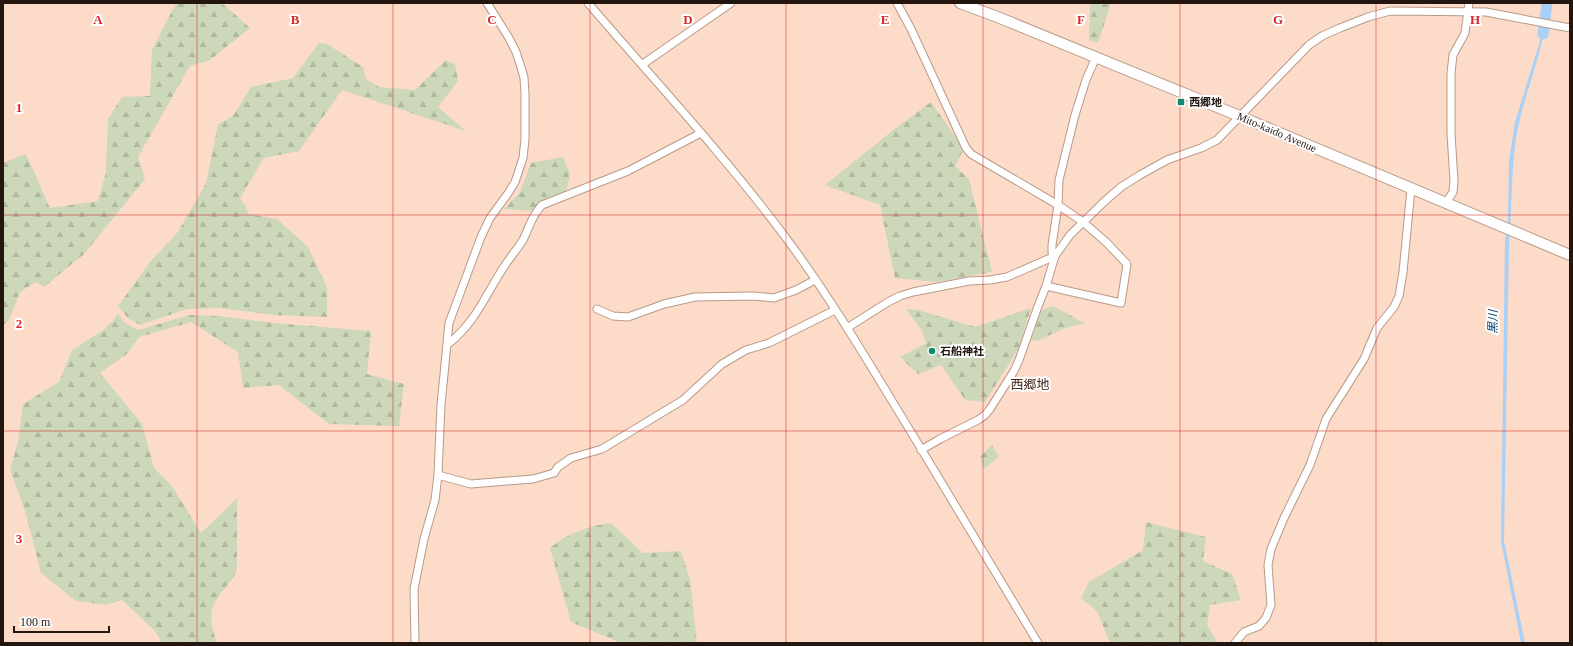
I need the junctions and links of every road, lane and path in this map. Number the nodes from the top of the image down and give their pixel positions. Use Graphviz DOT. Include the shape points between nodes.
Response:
graph roads {
  1 [pos="487,3"];
  2 [pos="588,3"];
  3 [pos="731,3"];
  4 [pos="897,3"];
  5 [pos="960,3"];
  6 [pos="1469,3"];
  7 [pos="1468,11"];
  8 [pos="1570,28"];
  9 [pos="1096,57"];
  10 [pos="643,64"];
  11 [pos="1240,117"];
  12 [pos="701,133"];
  13 [pos="1411,189"];
  14 [pos="1446,203"];
  15 [pos="1058,205"];
  16 [pos="1083,222"];
  17 [pos="1570,255"];
  18 [pos="1055,256"];
  19 [pos="815,280"];
  20 [pos="1046,286"];
  21 [pos="597,309"];
  22 [pos="835,310"];
  23 [pos="847,328"];
  24 [pos="448,344"];
  25 [pos="921,450"];
  26 [pos="438,475"];
  27 [pos="415,643"];
  28 [pos="1038,643"];
  29 [pos="1235,643"];
  1 -- 24 [label="street" via="509,38 521,67 524,78 526,139 515,182 490,218 474,252 449,323"];
  2 -- 10 [label="street"];
  3 -- 10 [label="street"];
  4 -- 15 [label="street" via="966,148 979,160"];
  5 -- 9 [label="highway, Mito-kaido Avenue"];
  6 -- 7 [label="street"];
  7 -- 8 [label="street"];
  7 -- 11 [label="street" via="1390,11 1322,36 1309,45"];
  7 -- 14 [label="street" via="1465,33 1453,55 1451,134 1454,181 1453,192"];
  9 -- 11 [label="highway, Mito-kaido Avenue"];
  9 -- 15 [label="street" via="1075,115 1059,180"];
  10 -- 12 [label="street"];
  11 -- 13 [label="highway, Mito-kaido Avenue"];
  11 -- 16 [label="street" via="1217,140 1162,162 1127,183"];
  12 -- 19 [label="street" via="760,204"];
  12 -- 24 [label="street" via="628,171 542,205 473,318"];
  13 -- 14 [label="highway, Mito-kaido Avenue"];
  13 -- 29 [label="street" via="1399,296 1394,307 1377,328 1364,359 1326,419 1310,465 1271,549 1268,565 1271,605 1266,618 1259,626 1244,632"];
  14 -- 17 [label="highway, Mito-kaido Avenue"];
  15 -- 16 [label="street"];
  15 -- 18 [label="street" via="1052,245 1052,253"];
  16 -- 18 [label="street" via="1063,243"];
  16 -- 20 [label="street" via="1127,264 1121,303"];
  18 -- 20 [label="street"];
  18 -- 23 [label="street" via="1007,277 969,280 900,296"];
  19 -- 21 [label="street" via="774,298 721,295 695,297 664,304 628,317 613,316"];
  19 -- 22 [label="street"];
  20 -- 25 [label="street" via="1014,371 990,409 978,420"];
  22 -- 23 [label="street"];
  22 -- 26 [label="street" via="769,343 746,350 722,364 683,400 602,449 571,458 554,473 533,479 471,484"];
  23 -- 25 [label="street"];
  24 -- 26 [label="street" via="441,405"];
  25 -- 28 [label="street"];
  26 -- 27 [label="street" via="435,500 415,582"];
}
